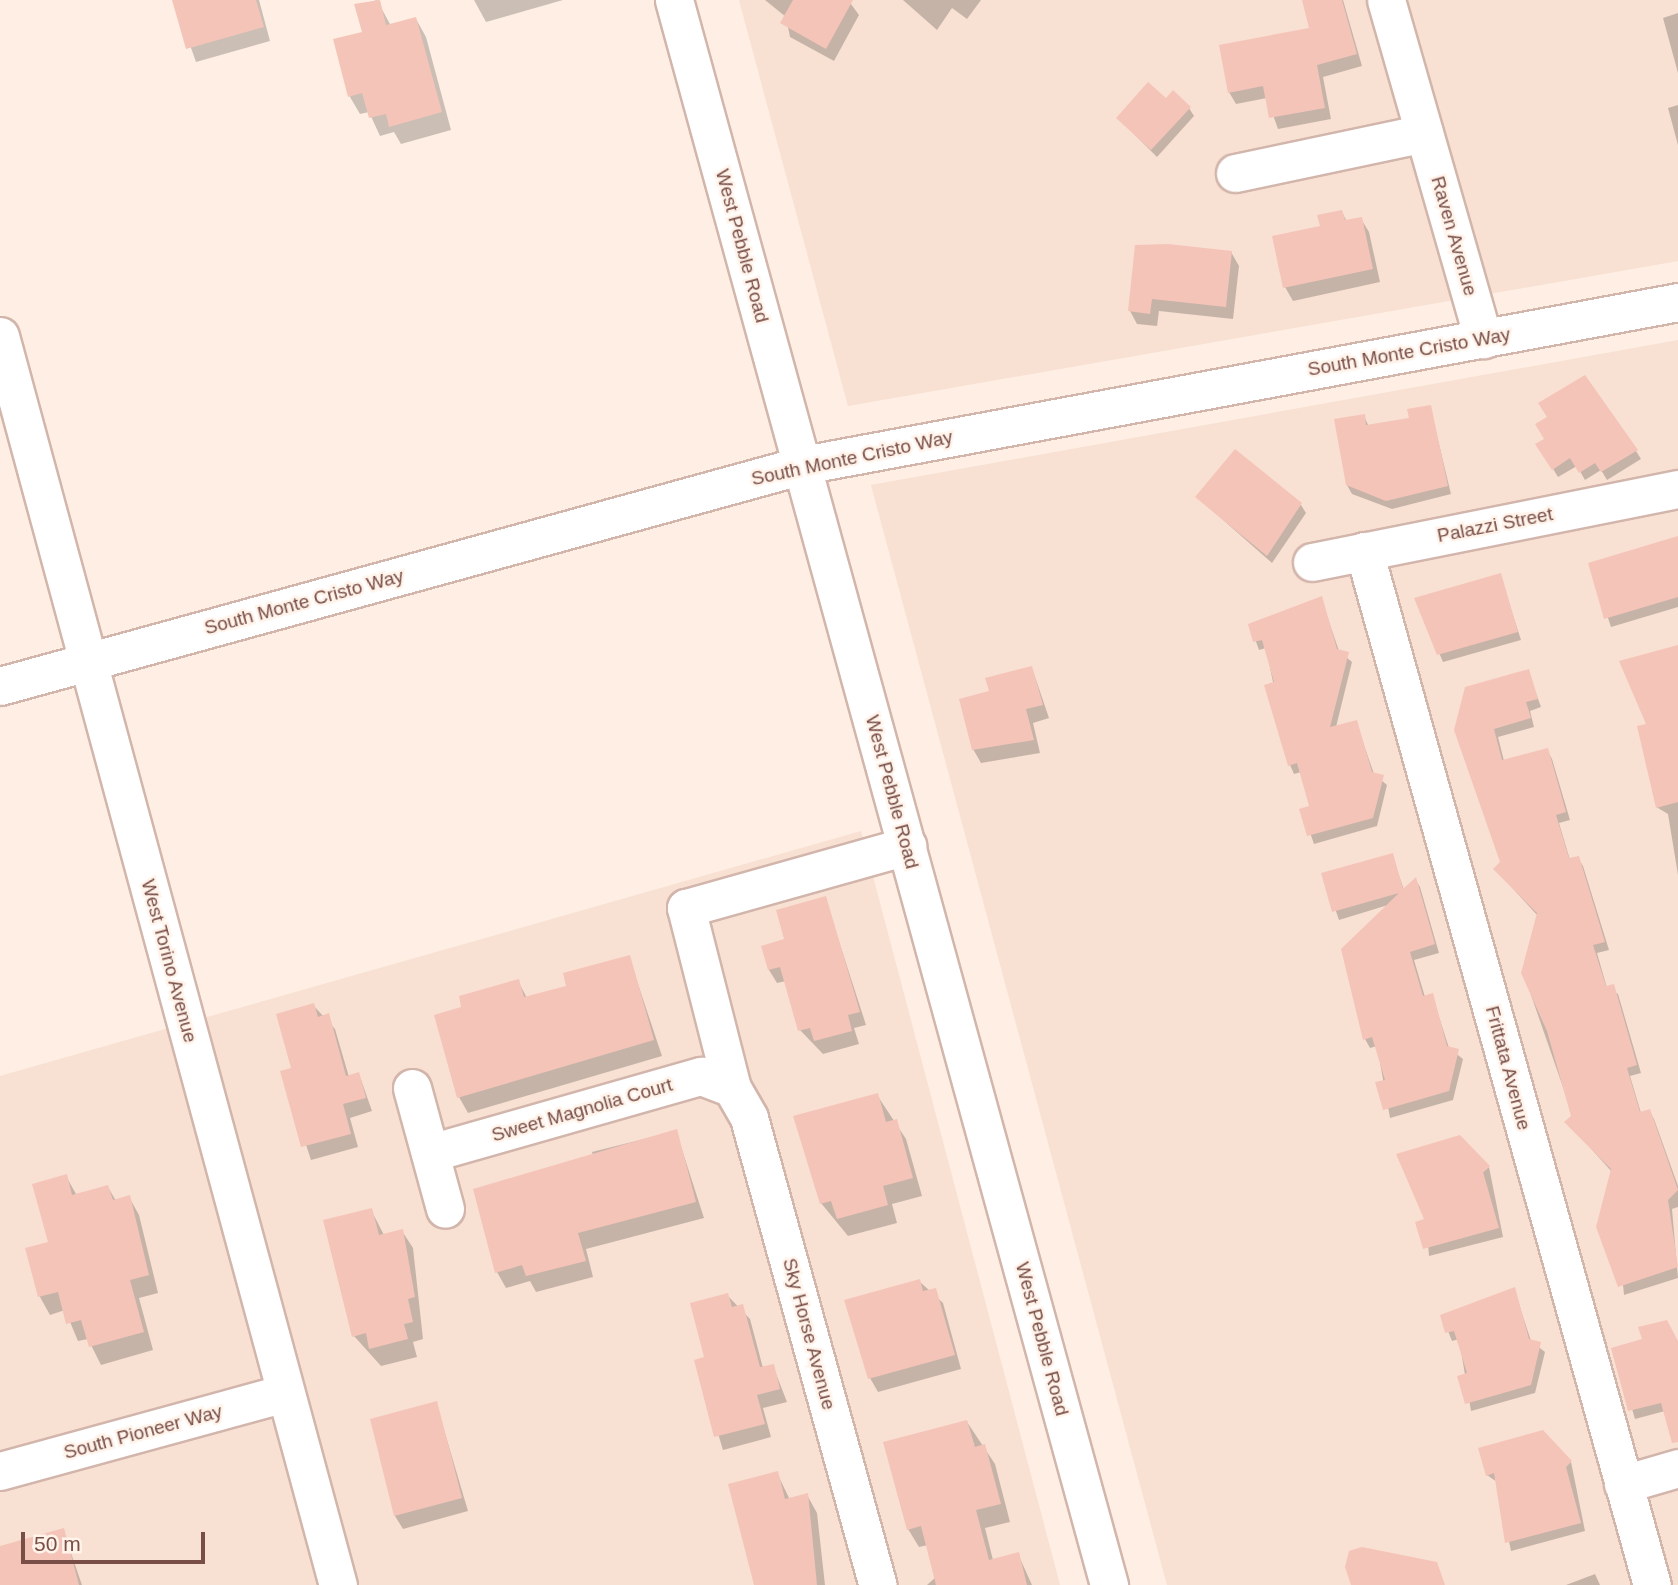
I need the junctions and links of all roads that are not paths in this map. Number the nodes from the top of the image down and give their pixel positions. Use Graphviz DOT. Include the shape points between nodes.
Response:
graph roads {
  1 [pos="674,0"];
  2 [pos="1386,0"];
  3 [pos="1424,133"];
  4 [pos="1235,173"];
  5 [pos="1678,302"];
  6 [pos="0,336"];
  7 [pos="1483,339"];
  8 [pos="803,465"];
  9 [pos="1678,489"];
  10 [pos="1364,551"];
  11 [pos="1312,562"];
  12 [pos="88,662"];
  13 [pos="0,686"];
  14 [pos="907,846"];
  15 [pos="412,1088"];
  16 [pos="732,1088"];
  17 [pos="430,1153"];
  18 [pos="445,1209"];
  19 [pos="285,1393"];
  20 [pos="1678,1468"];
  21 [pos="0,1471"];
  22 [pos="1623,1484"];
  23 [pos="338,1585"];
  24 [pos="877,1585"];
  25 [pos="1109,1585"];
  26 [pos="1652,1585"];
  1 -- 8 [label="street, West Pebble Road"];
  2 -- 3 [label="street, Raven Avenue"];
  3 -- 4 [label="street"];
  3 -- 7 [label="street, Raven Avenue"];
  5 -- 7 [label="street, South Monte Cristo Way"];
  6 -- 12 [label="street, West Torino Avenue"];
  7 -- 8 [label="street, South Monte Cristo Way"];
  8 -- 12 [label="street, South Monte Cristo Way"];
  8 -- 14 [label="street, West Pebble Road"];
  9 -- 10 [label="street, Palazzi Street"];
  10 -- 11 [label="street, Palazzi Street"];
  10 -- 22 [label="street, Frittata Avenue"];
  12 -- 13 [label="street, South Monte Cristo Way"];
  12 -- 19 [label="street, West Torino Avenue"];
  14 -- 16 [label="street, Sky Horse Avenue" via="686,908"];
  14 -- 25 [label="street, West Pebble Road"];
  15 -- 17 [label="street"];
  16 -- 17 [label="street, Sweet Magnolia Court" via="701,1076"];
  16 -- 24 [label="street, Sky Horse Avenue" via="749,1118"];
  17 -- 18 [label="street"];
  19 -- 21 [label="street, South Pioneer Way"];
  19 -- 23 [label="street, West Torino Avenue"];
  20 -- 22 [label="street"];
  22 -- 26 [label="street, Frittata Avenue"];
}
